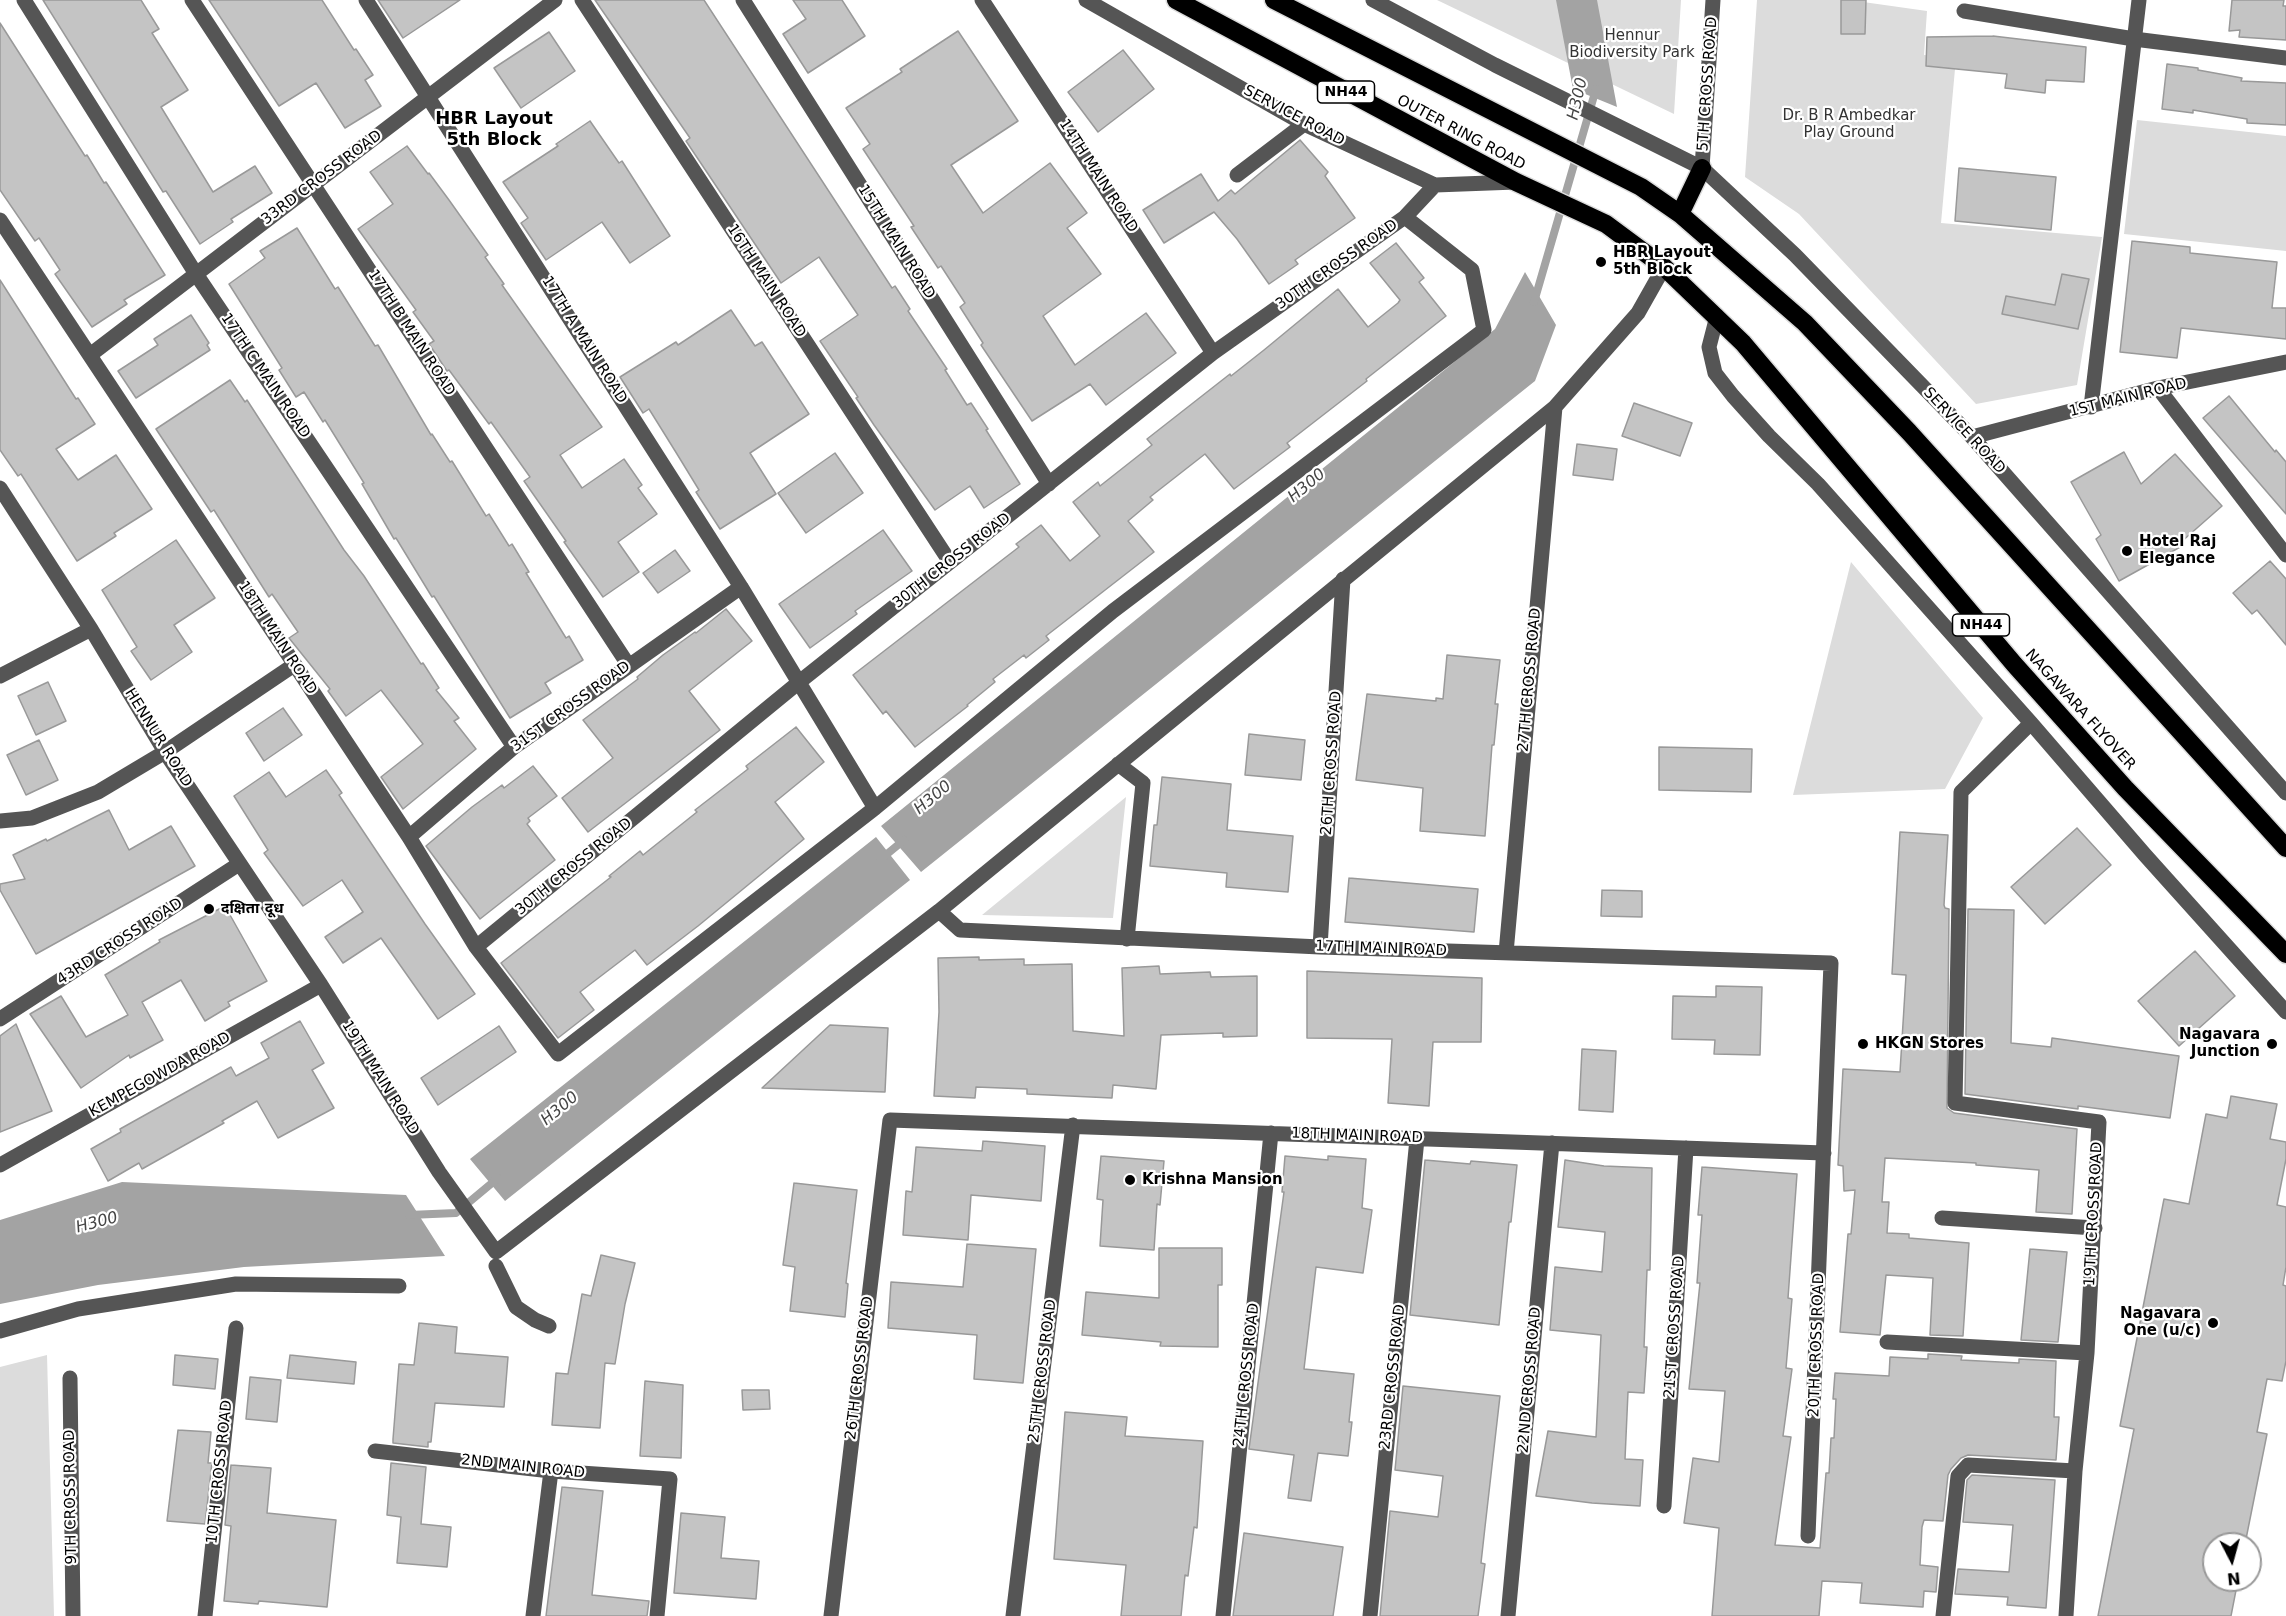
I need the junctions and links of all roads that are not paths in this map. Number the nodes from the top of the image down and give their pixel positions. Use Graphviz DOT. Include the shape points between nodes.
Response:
graph roads {
  1 [pos="24,0"];
  2 [pos="192,0"];
  3 [pos="366,0"];
  4 [pos="555,0"];
  5 [pos="582,0"];
  6 [pos="743,0"];
  7 [pos="982,0"];
  8 [pos="1086,0"];
  9 [pos="1176,0"];
  10 [pos="1274,0"];
  11 [pos="1373,0"];
  12 [pos="1713,0"];
  13 [pos="2139,0"];
  14 [pos="1964,11"];
  15 [pos="2134,39"];
  16 [pos="2286,58"];
  17 [pos="429,96"];
  18 [pos="1304,124"];
  19 [pos="1702,168"];
  20 [pos="1237,175"];
  21 [pos="1516,182"];
  22 [pos="314,184"];
  23 [pos="1435,184"];
  24 [pos="1680,214"];
  25 [pos="1405,217"];
  26 [pos="1,225"];
  27 [pos="1664,267"];
  28 [pos="196,274"];
  29 [pos="1717,316"];
  30 [pos="1213,353"];
  31 [pos="90,355"];
  32 [pos="2286,362"];
  33 [pos="2158,388"];
  34 [pos="1555,407"];
  35 [pos="2091,407"];
  36 [pos="1972,437"];
  37 [pos="1049,484"];
  38 [pos="0,488"];
  39 [pos="6,509"];
  40 [pos="2286,555"];
  41 [pos="950,562"];
  42 [pos="1343,579"];
  43 [pos="741,587"];
  44 [pos="91,629"];
  45 [pos="294,665"];
  46 [pos="629,666"];
  47 [pos="0,676"];
  48 [pos="798,683"];
  49 [pos="2031,723"];
  50 [pos="514,747"];
  51 [pos="165,752"];
  52 [pos="1119,764"];
  53 [pos="2286,793"];
  54 [pos="875,808"];
  55 [pos="0,821"];
  56 [pos="409,837"];
  57 [pos="2286,848"];
  58 [pos="239,864"];
  59 [pos="939,911"];
  60 [pos="1127,939"];
  61 [pos="476,947"];
  62 [pos="1320,947"];
  63 [pos="1506,953"];
  64 [pos="2286,954"];
  65 [pos="1831,963"];
  66 [pos="321,985"];
  67 [pos="2286,1012"];
  68 [pos="0,1019"];
  69 [pos="890,1120"];
  70 [pos="1073,1125"];
  71 [pos="1271,1133"];
  72 [pos="1418,1138"];
  73 [pos="1552,1143"];
  74 [pos="1686,1148"];
  75 [pos="1824,1153"];
  76 [pos="0,1165"];
  77 [pos="1942,1218"];
  78 [pos="2095,1228"];
  79 [pos="496,1266"];
  80 [pos="399,1286"];
  81 [pos="549,1326"];
  82 [pos="236,1328"];
  83 [pos="0,1331"];
  84 [pos="1887,1342"];
  85 [pos="2087,1353"];
  86 [pos="70,1378"];
  87 [pos="375,1451"];
  88 [pos="551,1471"];
  89 [pos="2075,1471"];
  90 [pos="1664,1506"];
  91 [pos="1808,1536"];
  92 [pos="73,1616"];
  93 [pos="205,1616"];
  94 [pos="533,1616"];
  95 [pos="657,1616"];
  96 [pos="831,1616"];
  97 [pos="1013,1616"];
  98 [pos="1223,1616"];
  99 [pos="1370,1616"];
  100 [pos="1508,1616"];
  101 [pos="1943,1616"];
  102 [pos="2066,1616"];
  1 -- 28 [label="street, 17TH C MAIN ROAD"];
  2 -- 22 [label="street, 17TH B MAIN ROAD"];
  3 -- 17 [label="street, 17TH A MAIN ROAD"];
  4 -- 17 [label="street, 33RD CROSS ROAD"];
  5 -- 41 [label="street, 16TH MAIN ROAD"];
  6 -- 37 [label="street, 15TH MAIN ROAD"];
  7 -- 30 [label="street, 14TH MAIN ROAD"];
  8 -- 18 [label="street, SERVICE ROAD"];
  9 -- 21 [label="highway, OUTER RING ROAD / NH44"];
  10 -- 24 [label="highway" via="1641,187"];
  11 -- 19 [label="street, SERVICE ROAD"];
  12 -- 19 [label="street, 5TH CROSS ROAD"];
  13 -- 15 [label="street"];
  14 -- 15 [label="street"];
  15 -- 16 [label="street"];
  15 -- 35 [label="street"];
  17 -- 22 [label="street, 33RD CROSS ROAD"];
  17 -- 43 [label="street, 17TH A MAIN ROAD"];
  18 -- 20 [label="street"];
  18 -- 23 [label="street, SERVICE ROAD"];
  19 -- 24 [label="highway"];
  19 -- 36 [label="street, SERVICE ROAD" via="1796,255"];
  21 -- 23 [label="street, SERVICE ROAD"];
  21 -- 27 [label="highway, OUTER RING ROAD / NH44" via="1606,224"];
  22 -- 28 [label="street, 33RD CROSS ROAD"];
  22 -- 46 [label="street, 17TH B MAIN ROAD"];
  23 -- 25 [label="street, 30TH CROSS ROAD"];
  24 -- 57 [label="highway" via="1806,323"];
  25 -- 30 [label="street, 30TH CROSS ROAD"];
  25 -- 54 [label="street" via="1472,270 1484,330 1113,611"];
  26 -- 31 [label="street, 18TH MAIN ROAD"];
  27 -- 29 [label="highway, OUTER RING ROAD / NH44"];
  27 -- 34 [label="street" via="1638,313"];
  28 -- 31 [label="street, 33RD CROSS ROAD"];
  28 -- 50 [label="street, 17TH C MAIN ROAD"];
  29 -- 49 [label="street" via="1709,347 1714,373"];
  29 -- 64 [label="highway, NAGAWARA FLYOVER / NH44" via="2014,664 2126,788"];
  30 -- 37 [label="street, 30TH CROSS ROAD"];
  31 -- 45 [label="street, 18TH MAIN ROAD"];
  32 -- 33 [label="street, 1ST MAIN ROAD"];
  33 -- 35 [label="street, 1ST MAIN ROAD"];
  33 -- 40 [label="street"];
  34 -- 42 [label="street"];
  34 -- 63 [label="street, 27TH CROSS ROAD"];
  35 -- 36 [label="street, 1ST MAIN ROAD"];
  36 -- 53 [label="street, SERVICE ROAD"];
  37 -- 41 [label="street, 30TH CROSS ROAD"];
  38 -- 39 [label="street, HENNUR ROAD"];
  39 -- 44 [label="street, HENNUR ROAD"];
  41 -- 48 [label="street, 30TH CROSS ROAD"];
  42 -- 52 [label="street"];
  42 -- 62 [label="street, 26TH CROSS ROAD"];
  43 -- 46 [label="street, 31ST CROSS ROAD"];
  43 -- 48 [label="street, 17TH A MAIN ROAD"];
  44 -- 47 [label="street"];
  44 -- 51 [label="street, HENNUR ROAD"];
  45 -- 51 [label="street"];
  45 -- 56 [label="street, 18TH MAIN ROAD"];
  46 -- 50 [label="street, 31ST CROSS ROAD"];
  48 -- 54 [label="street, 17TH A MAIN ROAD"];
  48 -- 61 [label="street, 30TH CROSS ROAD"];
  49 -- 67 [label="street"];
  49 -- 78 [label="street, 19TH CROSS ROAD" via="1961,792 1955,1103 2099,1122"];
  50 -- 56 [label="street, 31ST CROSS ROAD"];
  51 -- 55 [label="street" via="98,792 32,818"];
  51 -- 58 [label="street, HENNUR ROAD"];
  52 -- 59 [label="street"];
  52 -- 60 [label="street" via="1143,783"];
  54 -- 61 [label="street, 18TH MAIN ROAD" via="558,1054"];
  56 -- 61 [label="street, 18TH MAIN ROAD"];
  58 -- 66 [label="street, HENNUR ROAD"];
  58 -- 68 [label="street, 43RD CROSS ROAD"];
  59 -- 60 [label="street, 17TH MAIN ROAD" via="960,930"];
  59 -- 66 [label="street, 19TH MAIN ROAD" via="496,1252 439,1172"];
  60 -- 62 [label="street, 17TH MAIN ROAD"];
  62 -- 63 [label="street, 17TH MAIN ROAD"];
  63 -- 65 [label="street, 17TH MAIN ROAD"];
  65 -- 75 [label="street, 20TH CROSS ROAD"];
  66 -- 76 [label="street, KEMPEGOWDA ROAD"];
  69 -- 70 [label="street, 18TH MAIN ROAD"];
  69 -- 96 [label="street, 26TH CROSS ROAD"];
  70 -- 71 [label="street, 18TH MAIN ROAD"];
  70 -- 97 [label="street, 25TH CROSS ROAD"];
  71 -- 72 [label="street, 18TH MAIN ROAD"];
  71 -- 98 [label="street, 24TH CROSS ROAD"];
  72 -- 73 [label="street, 18TH MAIN ROAD"];
  72 -- 99 [label="street, 23RD CROSS ROAD"];
  73 -- 74 [label="street, 18TH MAIN ROAD"];
  73 -- 100 [label="street, 22ND CROSS ROAD"];
  74 -- 75 [label="street, 18TH MAIN ROAD"];
  74 -- 90 [label="street, 21ST CROSS ROAD"];
  75 -- 91 [label="street, 20TH CROSS ROAD"];
  77 -- 78 [label="street"];
  78 -- 85 [label="street, 19TH CROSS ROAD"];
  79 -- 81 [label="street" via="516,1307"];
  80 -- 83 [label="street" via="236,1284 78,1310"];
  82 -- 93 [label="street, 10TH CROSS ROAD"];
  84 -- 85 [label="street"];
  85 -- 89 [label="street, 19TH CROSS ROAD"];
  86 -- 92 [label="street, 9TH CROSS ROAD"];
  87 -- 88 [label="street, 2ND MAIN ROAD"];
  88 -- 94 [label="street"];
  88 -- 95 [label="street, 2ND MAIN ROAD" via="670,1479"];
  89 -- 101 [label="street" via="1968,1465 1958,1476"];
  89 -- 102 [label="street, 19TH CROSS ROAD"];
}
